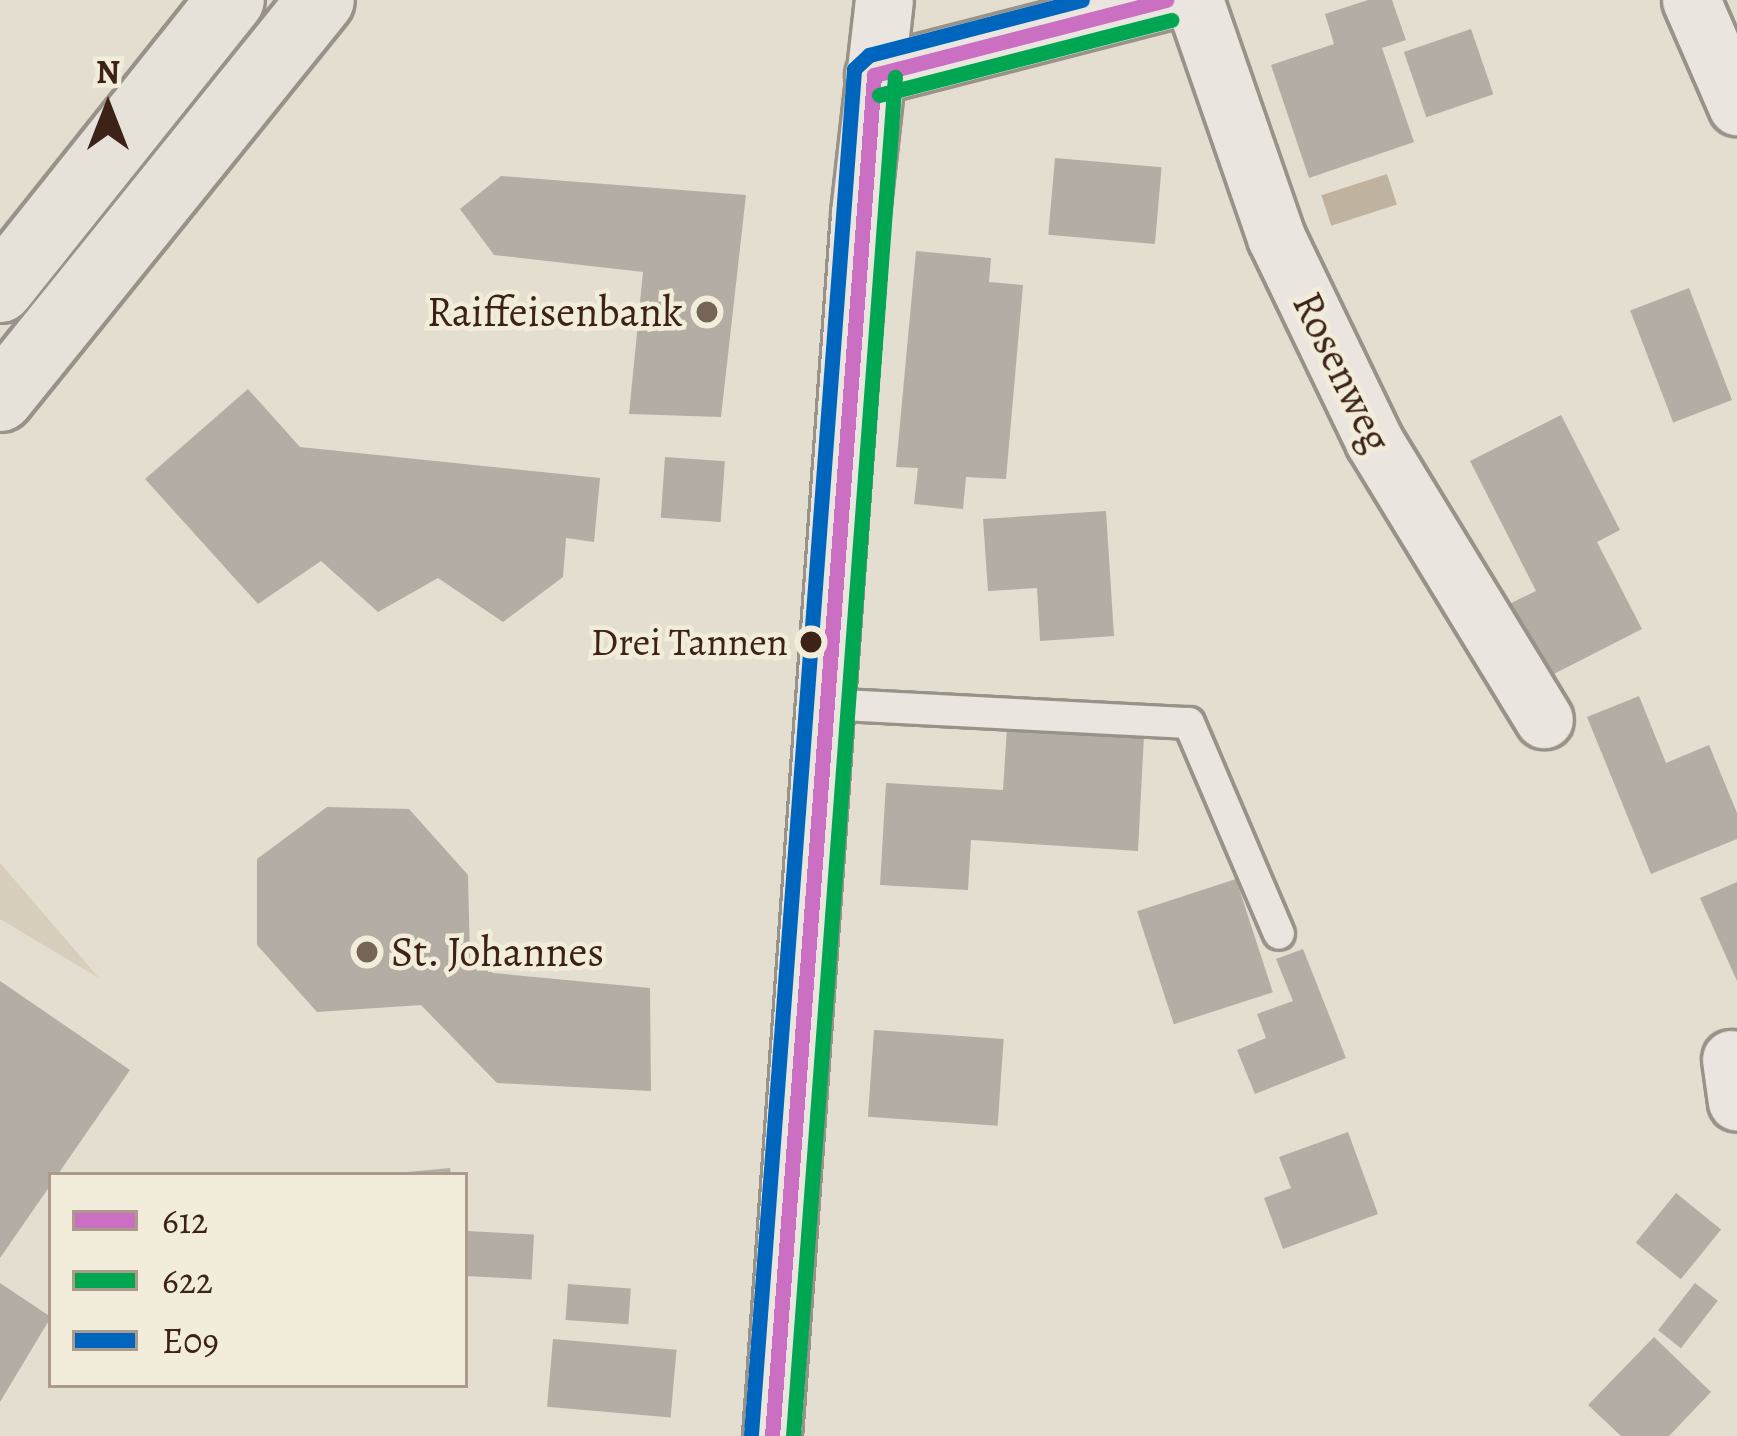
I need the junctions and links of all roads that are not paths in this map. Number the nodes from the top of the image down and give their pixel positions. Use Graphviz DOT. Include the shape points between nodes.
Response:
graph roads {
  1 [pos="231,0"];
  2 [pos="321,0"];
  3 [pos="884,0"];
  4 [pos="1167,0"];
  5 [pos="1194,0"];
  6 [pos="1691,0"];
  7 [pos="874,75"];
  8 [pos="1737,106"];
  9 [pos="0,289"];
  10 [pos="0,398"];
  11 [pos="824,704"];
  12 [pos="1544,719"];
  13 [pos="1279,934"];
  14 [pos="772,1436"];
  1 -- 9 [label="highway"];
  2 -- 10 [label="highway"];
  3 -- 7 [label="street"];
  4 -- 7 [label="street"];
  5 -- 12 [label="street, Rosenweg" via="1276,237 1374,441"];
  6 -- 8 [label="street"];
  7 -- 11 [label="street"];
  11 -- 13 [label="lane" via="1189,723"];
  11 -- 14 [label="street"];
}
